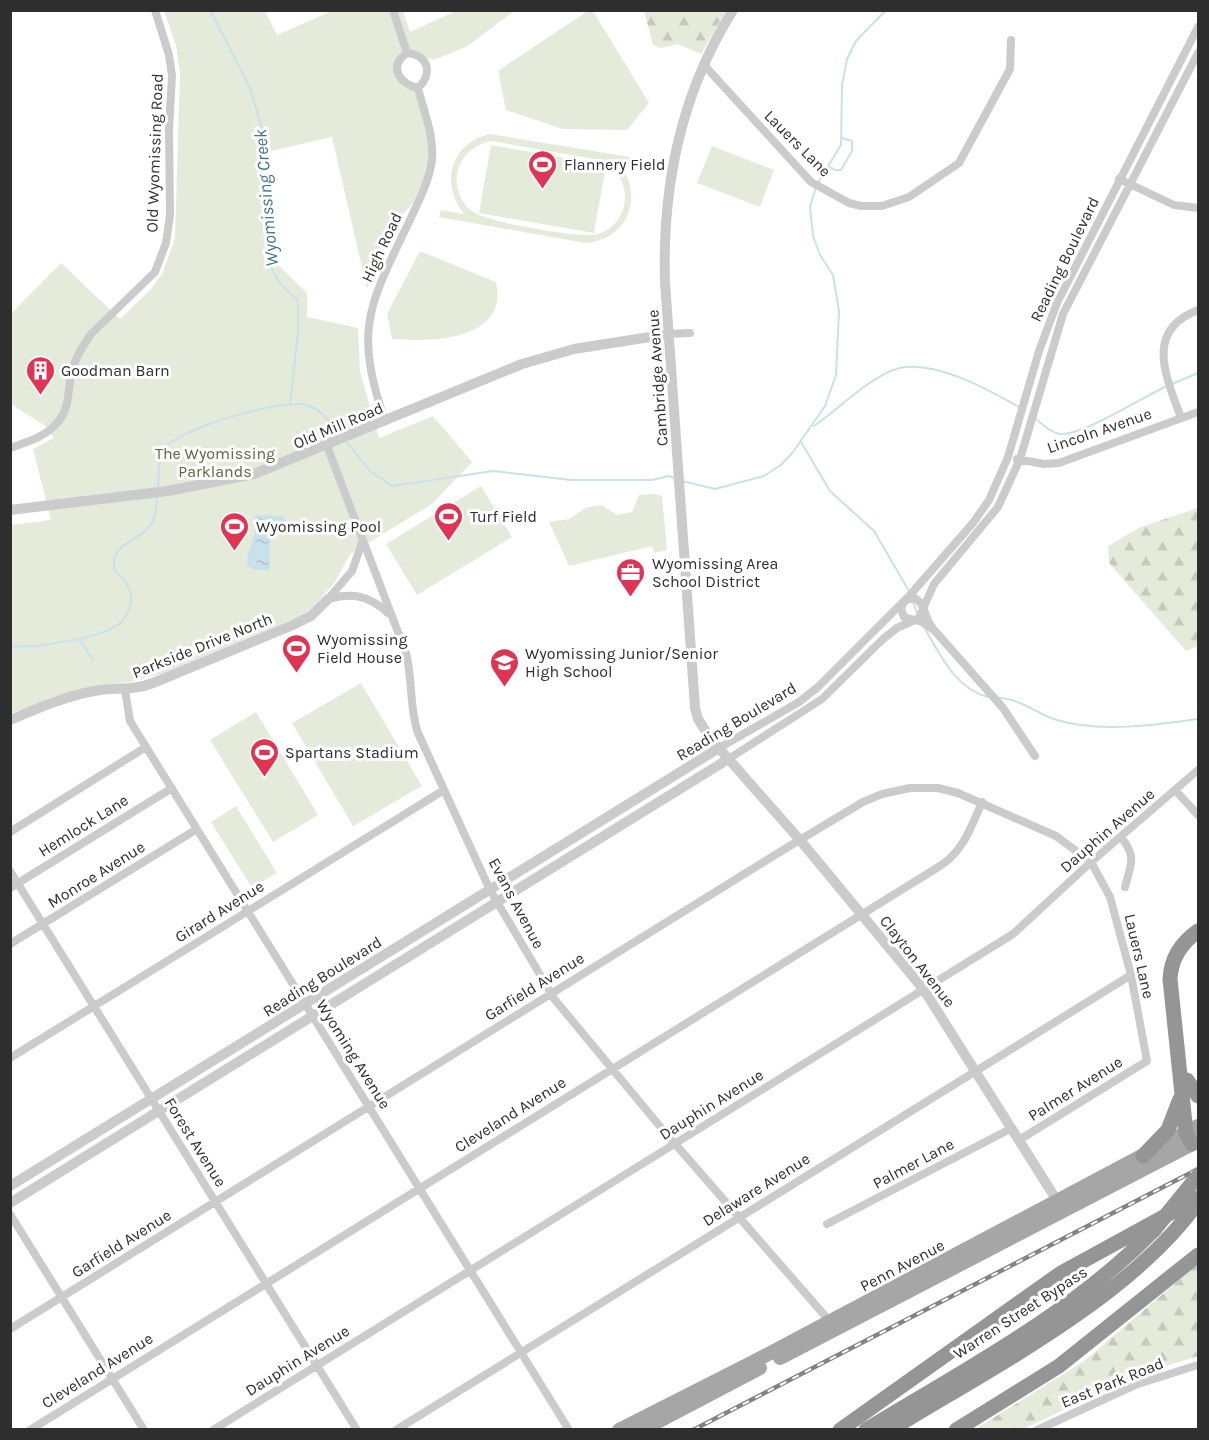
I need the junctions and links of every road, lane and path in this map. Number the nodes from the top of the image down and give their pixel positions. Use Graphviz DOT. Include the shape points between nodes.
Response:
graph roads {
  1 [pos="155,10"];
  2 [pos="393,10"];
  3 [pos="733,10"];
  4 [pos="1198,27"];
  5 [pos="1011,40"];
  6 [pos="407,53"];
  7 [pos="1198,54"];
  8 [pos="704,65"];
  9 [pos="418,88"];
  10 [pos="1119,179"];
  11 [pos="1130,185"];
  12 [pos="1198,208"];
  13 [pos="1198,310"];
  14 [pos="690,333"];
  15 [pos="669,334"];
  16 [pos="1198,412"];
  17 [pos="1181,418"];
  18 [pos="385,421"];
  19 [pos="327,446"];
  20 [pos="10,448"];
  21 [pos="1008,457"];
  22 [pos="1020,459"];
  23 [pos="10,510"];
  24 [pos="363,540"];
  25 [pos="328,599"];
  26 [pos="904,601"];
  27 [pos="924,611"];
  28 [pos="390,615"];
  29 [pos="914,620"];
  30 [pos="935,631"];
  31 [pos="125,690"];
  32 [pos="10,720"];
  33 [pos="146,747"];
  34 [pos="719,748"];
  35 [pos="1035,756"];
  36 [pos="730,758"];
  37 [pos="1198,770"];
  38 [pos="171,788"];
  39 [pos="444,790"];
  40 [pos="1176,790"];
  41 [pos="982,802"];
  42 [pos="1198,815"];
  43 [pos="197,829"];
  44 [pos="10,832"];
  45 [pos="1121,837"];
  46 [pos="800,840"];
  47 [pos="1091,862"];
  48 [pos="10,871"];
  49 [pos="14,885"];
  50 [pos="1125,887"];
  51 [pos="490,890"];
  52 [pos="496,900"];
  53 [pos="248,910"];
  54 [pos="862,915"];
  55 [pos="44,924"];
  56 [pos="1198,931"];
  57 [pos="1198,939"];
  58 [pos="10,944"];
  59 [pos="1131,975"];
  60 [pos="924,990"];
  61 [pos="551,993"];
  62 [pos="305,1004"];
  63 [pos="94,1006"];
  64 [pos="313,1016"];
  65 [pos="10,1058"];
  66 [pos="1146,1061"];
  67 [pos="612,1069"];
  68 [pos="976,1070"];
  69 [pos="1185,1087"];
  70 [pos="1198,1096"];
  71 [pos="152,1099"];
  72 [pos="370,1106"];
  73 [pos="160,1112"];
  74 [pos="1012,1128"];
  75 [pos="1194,1135"];
  76 [pos="1019,1140"];
  77 [pos="675,1144"];
  78 [pos="1143,1156"];
  79 [pos="1198,1176"];
  80 [pos="10,1186"];
  81 [pos="420,1188"];
  82 [pos="216,1201"];
  83 [pos="10,1203"];
  84 [pos="1196,1204"];
  85 [pos="1061,1207"];
  86 [pos="10,1214"];
  87 [pos="739,1217"];
  88 [pos="827,1224"];
  89 [pos="1198,1255"];
  90 [pos="471,1270"];
  91 [pos="266,1283"];
  92 [pos="62,1298"];
  93 [pos="833,1325"];
  94 [pos="10,1329"];
  95 [pos="522,1352"];
  96 [pos="317,1365"];
  97 [pos="1198,1365"];
  98 [pos="112,1379"];
  99 [pos="30,1430"];
  100 [pos="144,1430"];
  101 [pos="213,1430"];
  102 [pos="357,1430"];
  103 [pos="396,1430"];
  104 [pos="569,1430"];
  105 [pos="619,1430"];
  106 [pos="642,1430"];
  107 [pos="840,1430"];
  108 [pos="866,1430"];
  109 [pos="890,1430"];
  110 [pos="956,1430"];
  111 [pos="1037,1430"];
  1 -- 20 [label="street, Old Wyomissing Road" via="170,55 172,76 166,243 155,272 83,345 71,372 67,406 56,425"];
  2 -- 6 [label="street"];
  3 -- 8 [label="street, Cambridge Avenue"];
  4 -- 10 [label="street, Reading Boulevard"];
  5 -- 8 [label="street, Lauers Lane" via="1010,69 959,163 909,197 882,206 849,203 811,182"];
  6 -- 9 [label="street" via="418,55 428,68"];
  6 -- 9 [label="street" via="399,60 398,77"];
  7 -- 11 [label="street, Reading Boulevard"];
  8 -- 15 [label="street, Cambridge Avenue" via="681,128 668,189 664,246"];
  9 -- 18 [label="street, High Road" via="431,133 429,175 377,290 367,331 368,366"];
  10 -- 11 [label="street"];
  10 -- 21 [label="street, Reading Boulevard" via="1053,312"];
  11 -- 12 [label="street" via="1174,205"];
  11 -- 22 [label="street, Reading Boulevard" via="1063,314"];
  13 -- 17 [label="street" via="1173,327 1163,350 1164,372"];
  14 -- 15 [label="street"];
  15 -- 18 [label="street, Old Mill Road" via="537,359"];
  15 -- 34 [label="street, Cambridge Avenue" via="695,708 704,729"];
  16 -- 17 [label="street, Lincoln Avenue"];
  17 -- 22 [label="street, Lincoln Avenue" via="1059,463"];
  18 -- 19 [label="street, Old Mill Road"];
  19 -- 23 [label="street, Old Mill Road" via="254,474 165,491"];
  19 -- 24 [label="street, Evans Avenue"];
  21 -- 22 [label="street, Lincoln Avenue"];
  21 -- 26 [label="street, Reading Boulevard" via="989,500 973,523"];
  22 -- 27 [label="street, Reading Boulevard" via="998,507 934,584"];
  24 -- 25 [label="street, Parkside Drive North" via="352,571"];
  24 -- 28 [label="street, Evans Avenue"];
  25 -- 28 [label="street" via="345,595 363,597"];
  25 -- 31 [label="street, Parkside Drive North" via="311,616 293,626 153,683"];
  26 -- 27 [label="street" via="917,598"];
  26 -- 29 [label="street" via="901,613"];
  26 -- 34 [label="street, Reading Boulevard" via="836,671 799,702"];
  27 -- 29 [label="street, Reading Boulevard"];
  27 -- 30 [label="street"];
  28 -- 39 [label="street, Evans Avenue" via="409,663 414,720"];
  29 -- 30 [label="street"];
  29 -- 36 [label="street, Reading Boulevard" via="883,639 822,699"];
  30 -- 35 [label="street" via="1003,708"];
  31 -- 32 [label="street, Parkside Drive North" via="81,694"];
  31 -- 33 [label="street, Wyoming Avenue" via="128,715"];
  33 -- 38 [label="street, Wyoming Avenue"];
  33 -- 44 [label="street"];
  34 -- 36 [label="street, Clayton Avenue"];
  34 -- 51 [label="street, Reading Boulevard"];
  36 -- 46 [label="street, Clayton Avenue"];
  36 -- 52 [label="street, Reading Boulevard"];
  37 -- 40 [label="street, Dauphin Avenue"];
  38 -- 43 [label="street, Wyoming Avenue"];
  38 -- 49 [label="street, Hemlock Lane"];
  39 -- 51 [label="street, Evans Avenue"];
  39 -- 53 [label="street, Girard Avenue"];
  40 -- 42 [label="street"];
  40 -- 45 [label="street, Dauphin Avenue"];
  41 -- 46 [label="street, Garfield Avenue" via="938,788 897,790 863,802"];
  41 -- 47 [label="street, Garfield Avenue" via="1056,836"];
  41 -- 54 [label="street, Cleveland Avenue" via="957,853"];
  43 -- 53 [label="street, Wyoming Avenue"];
  43 -- 55 [label="street, Monroe Avenue"];
  45 -- 47 [label="street, Dauphin Avenue"];
  45 -- 50 [label="street" via="1133,856"];
  46 -- 54 [label="street, Clayton Avenue"];
  46 -- 61 [label="street, Garfield Avenue"];
  47 -- 59 [label="street, Lauers Lane" via="1113,906"];
  47 -- 60 [label="street, Dauphin Avenue" via="1024,926"];
  48 -- 49 [label="street, Forest Avenue"];
  49 -- 55 [label="street, Forest Avenue"];
  51 -- 52 [label="street, Evans Avenue"];
  51 -- 62 [label="street, Reading Boulevard"];
  52 -- 61 [label="street, Evans Avenue"];
  52 -- 64 [label="street, Reading Boulevard"];
  53 -- 62 [label="street, Wyoming Avenue"];
  53 -- 63 [label="street, Girard Avenue"];
  54 -- 60 [label="street, Clayton Avenue"];
  54 -- 67 [label="street, Cleveland Avenue"];
  55 -- 58 [label="street, Monroe Avenue"];
  55 -- 63 [label="street, Forest Avenue"];
  56 -- 69 [label="highway" via="1180,948 1170,972"];
  57 -- 69 [label="highway" via="1183,955 1176,979"];
  59 -- 66 [label="street, Lauers Lane"];
  59 -- 68 [label="street, Delaware Avenue"];
  60 -- 68 [label="street, Clayton Avenue"];
  60 -- 77 [label="street, Dauphin Avenue"];
  61 -- 67 [label="street, Evans Avenue"];
  61 -- 72 [label="street, Garfield Avenue"];
  62 -- 64 [label="street, Wyoming Avenue"];
  62 -- 71 [label="street, Reading Boulevard"];
  63 -- 65 [label="street, Girard Avenue"];
  63 -- 71 [label="street, Forest Avenue"];
  64 -- 72 [label="street, Wyoming Avenue"];
  64 -- 73 [label="street, Reading Boulevard"];
  66 -- 76 [label="street, Palmer Avenue"];
  67 -- 77 [label="street, Evans Avenue"];
  67 -- 81 [label="street, Cleveland Avenue"];
  68 -- 74 [label="street, Clayton Avenue"];
  68 -- 87 [label="street, Delaware Avenue"];
  69 -- 70 [label="highway"];
  69 -- 75 [label="highway"];
  69 -- 78 [label="highway" via="1168,1130"];
  71 -- 73 [label="street, Forest Avenue"];
  71 -- 80 [label="street, Reading Boulevard"];
  72 -- 81 [label="street, Wyoming Avenue"];
  72 -- 82 [label="street, Garfield Avenue"];
  73 -- 82 [label="street, Forest Avenue"];
  73 -- 83 [label="street, Reading Boulevard"];
  74 -- 76 [label="street, Clayton Avenue"];
  74 -- 88 [label="street, Palmer Lane"];
  75 -- 78 [label="main road, Penn Avenue"];
  75 -- 85 [label="main road, Penn Avenue"];
  76 -- 85 [label="street, Clayton Avenue"];
  77 -- 87 [label="street, Evans Avenue"];
  77 -- 90 [label="street, Dauphin Avenue"];
  78 -- 85 [label="main road, Penn Avenue"];
  79 -- 108 [label="highway, Warren Street Bypass, bridge" via="1154,1230 1071,1303"];
  81 -- 90 [label="street, Wyoming Avenue"];
  81 -- 91 [label="street, Cleveland Avenue"];
  82 -- 91 [label="street, Forest Avenue"];
  82 -- 92 [label="street, Garfield Avenue"];
  84 -- 107 [label="highway" via="1061,1273"];
  84 -- 109 [label="highway, Warren Street Bypass" via="1113,1287 1058,1326"];
  85 -- 93 [label="main road, Penn Avenue"];
  86 -- 92 [label="street"];
  87 -- 93 [label="street, Evans Avenue"];
  87 -- 95 [label="street, Delaware Avenue"];
  89 -- 110 [label="highway" via="1059,1366"];
  90 -- 95 [label="street, Wyoming Avenue"];
  90 -- 96 [label="street, Dauphin Avenue"];
  91 -- 96 [label="street, Forest Avenue"];
  91 -- 98 [label="street, Cleveland Avenue"];
  92 -- 94 [label="street, Garfield Avenue"];
  92 -- 98 [label="street"];
  93 -- 105 [label="main road, Penn Avenue"];
  93 -- 106 [label="main road, Penn Avenue"];
  95 -- 103 [label="street, Delaware Avenue"];
  95 -- 104 [label="street, Wyoming Avenue"];
  96 -- 101 [label="street, Dauphin Avenue"];
  96 -- 102 [label="street, Forest Avenue"];
  97 -- 111 [label="street, East Park Road" via="1135,1385"];
  98 -- 99 [label="street, Cleveland Avenue"];
  98 -- 100 [label="street"];
}
